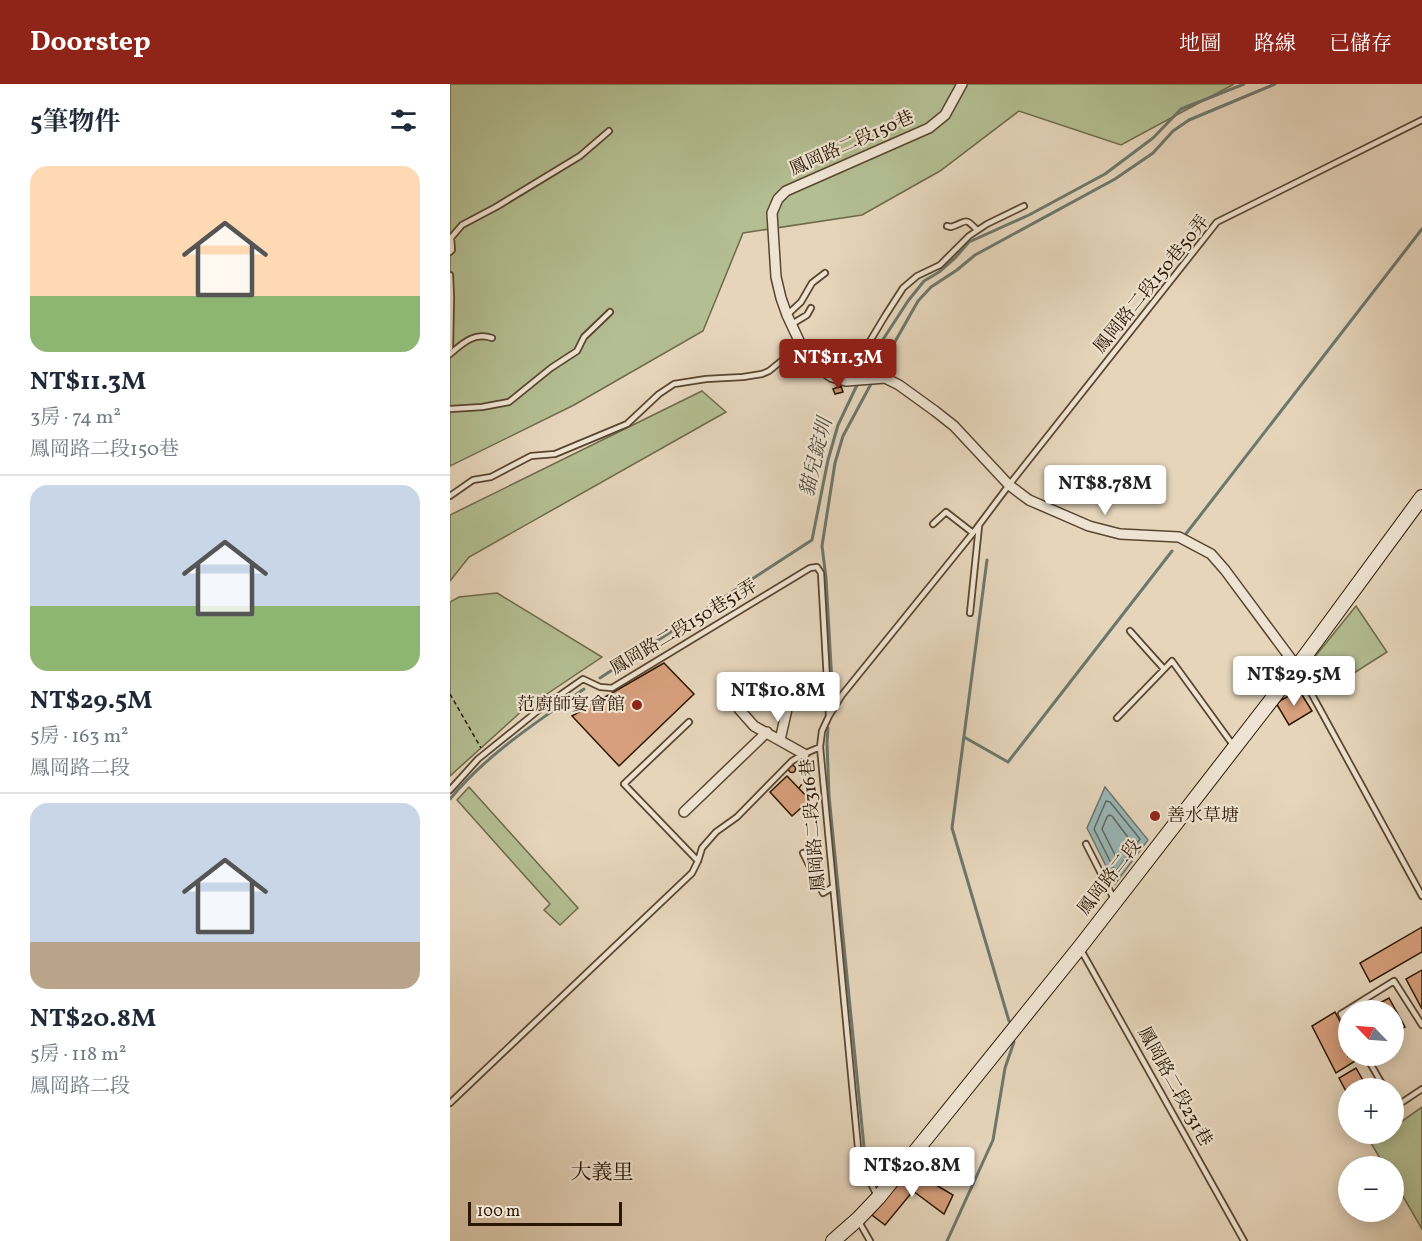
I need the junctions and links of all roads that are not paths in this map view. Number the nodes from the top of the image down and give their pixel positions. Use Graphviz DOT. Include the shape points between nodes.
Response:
graph roads {
  1 [pos="962,84"];
  2 [pos="1422,120"];
  3 [pos="609,131"];
  4 [pos="1024,206"];
  5 [pos="947,226"];
  6 [pos="977,230"];
  7 [pos="450,239"];
  8 [pos="450,252"];
  9 [pos="825,273"];
  10 [pos="450,275"];
  11 [pos="811,308"];
  12 [pos="610,312"];
  13 [pos="789,319"];
  14 [pos="492,338"];
  15 [pos="801,345"];
  16 [pos="450,348"];
  17 [pos="450,354"];
  18 [pos="851,380"];
  19 [pos="450,409"];
  20 [pos="1009,485"];
  21 [pos="450,496"];
  22 [pos="1422,497"];
  23 [pos="933,524"];
  24 [pos="979,524"];
  25 [pos="973,533"];
  26 [pos="970,613"];
  27 [pos="1130,631"];
  28 [pos="1297,667"];
  29 [pos="1164,669"];
  30 [pos="792,687"];
  31 [pos="739,709"];
  32 [pos="829,716"];
  33 [pos="1117,718"];
  34 [pos="689,722"];
  35 [pos="767,732"];
  36 [pos="780,740"];
  37 [pos="820,747"];
  38 [pos="1235,747"];
  39 [pos="804,753"];
  40 [pos="450,790"];
  41 [pos="684,812"];
  42 [pos="1086,844"];
  43 [pos="803,853"];
  44 [pos="698,861"];
  45 [pos="833,887"];
  46 [pos="1422,896"];
  47 [pos="1115,901"];
  48 [pos="1080,947"];
  49 [pos="1363,1000"];
  50 [pos="1422,1025"];
  51 [pos="1422,1089"];
  52 [pos="1404,1101"];
  53 [pos="450,1103"];
  54 [pos="878,1198"];
  55 [pos="858,1219"];
  56 [pos="833,1241"];
  57 [pos="870,1241"];
  58 [pos="1244,1241"];
  1 -- 13 [label="street, 鳳岡路二段150巷" via="945,115 928,128 786,191 777,199 772,213 776,277"];
  2 -- 20 [label="lane, 鳳岡路二段150巷50弄" via="1217,222"];
  3 -- 7 [label="lane" via="580,156 462,225"];
  4 -- 6 [label="lane"];
  5 -- 6 [label="lane" via="964,221"];
  6 -- 18 [label="lane" via="940,265 903,288"];
  7 -- 8 [label="lane"];
  9 -- 13 [label="lane" via="812,283"];
  10 -- 16 [label="lane"];
  11 -- 13 [label="lane" via="807,315"];
  12 -- 19 [label="lane" via="584,337 577,351 509,402"];
  13 -- 15 [label="street, 鳳岡路二段150巷"];
  14 -- 17 [label="lane" via="469,338"];
  15 -- 18 [label="street, 鳳岡路二段150巷" via="819,368 832,377"];
  15 -- 21 [label="lane" via="762,374 674,384 627,424 555,454 531,456 491,477 473,480"];
  18 -- 20 [label="street" via="885,378 899,385 954,426"];
  20 -- 24 [label="lane, 鳳岡路二段150巷51弄"];
  20 -- 28 [label="street" via="1029,500 1089,526 1120,534 1179,537 1211,554"];
  22 -- 28 [label="street, 鳳岡路二段"];
  23 -- 25 [label="lane" via="946,512"];
  24 -- 25 [label="lane, 鳳岡路二段150巷51弄"];
  24 -- 26 [label="lane"];
  25 -- 32 [label="lane, 鳳岡路二段150巷51弄"];
  27 -- 29 [label="lane"];
  28 -- 38 [label="street, 鳳岡路二段"];
  28 -- 46 [label="lane"];
  29 -- 33 [label="lane"];
  29 -- 38 [label="lane" via="1172,661"];
  30 -- 36 [label="street"];
  31 -- 35 [label="street" via="754,726"];
  32 -- 37 [label="lane, 鳳岡路二段150巷51弄"];
  32 -- 40 [label="lane, 鳳岡路二段150巷51弄" via="821,573 817,567 612,688 583,679 484,754"];
  34 -- 44 [label="lane" via="624,784"];
  35 -- 36 [label="street"];
  35 -- 41 [label="street"];
  36 -- 39 [label="street"];
  37 -- 39 [label="lane, 鳳岡路二段316巷"];
  37 -- 45 [label="lane, 鳳岡路二段316巷"];
  38 -- 47 [label="street, 鳳岡路二段"];
  39 -- 44 [label="lane, 鳳岡路二段316巷" via="716,832 702,848"];
  42 -- 47 [label="lane"];
  43 -- 45 [label="lane" via="823,893"];
  44 -- 53 [label="lane, 鳳岡路二段316巷" via="692,873"];
  45 -- 54 [label="lane, 鳳岡路二段316巷" via="859,1158"];
  47 -- 48 [label="street, 鳳岡路二段"];
  48 -- 54 [label="street, 鳳岡路二段"];
  48 -- 58 [label="lane, 鳳岡路二段231巷"];
  49 -- 50 [label="lane" via="1394,981"];
  51 -- 52 [label="lane"];
  54 -- 55 [label="street, 鳳岡路二段"];
  55 -- 56 [label="street, 鳳岡路二段"];
  55 -- 57 [label="lane"];
}
